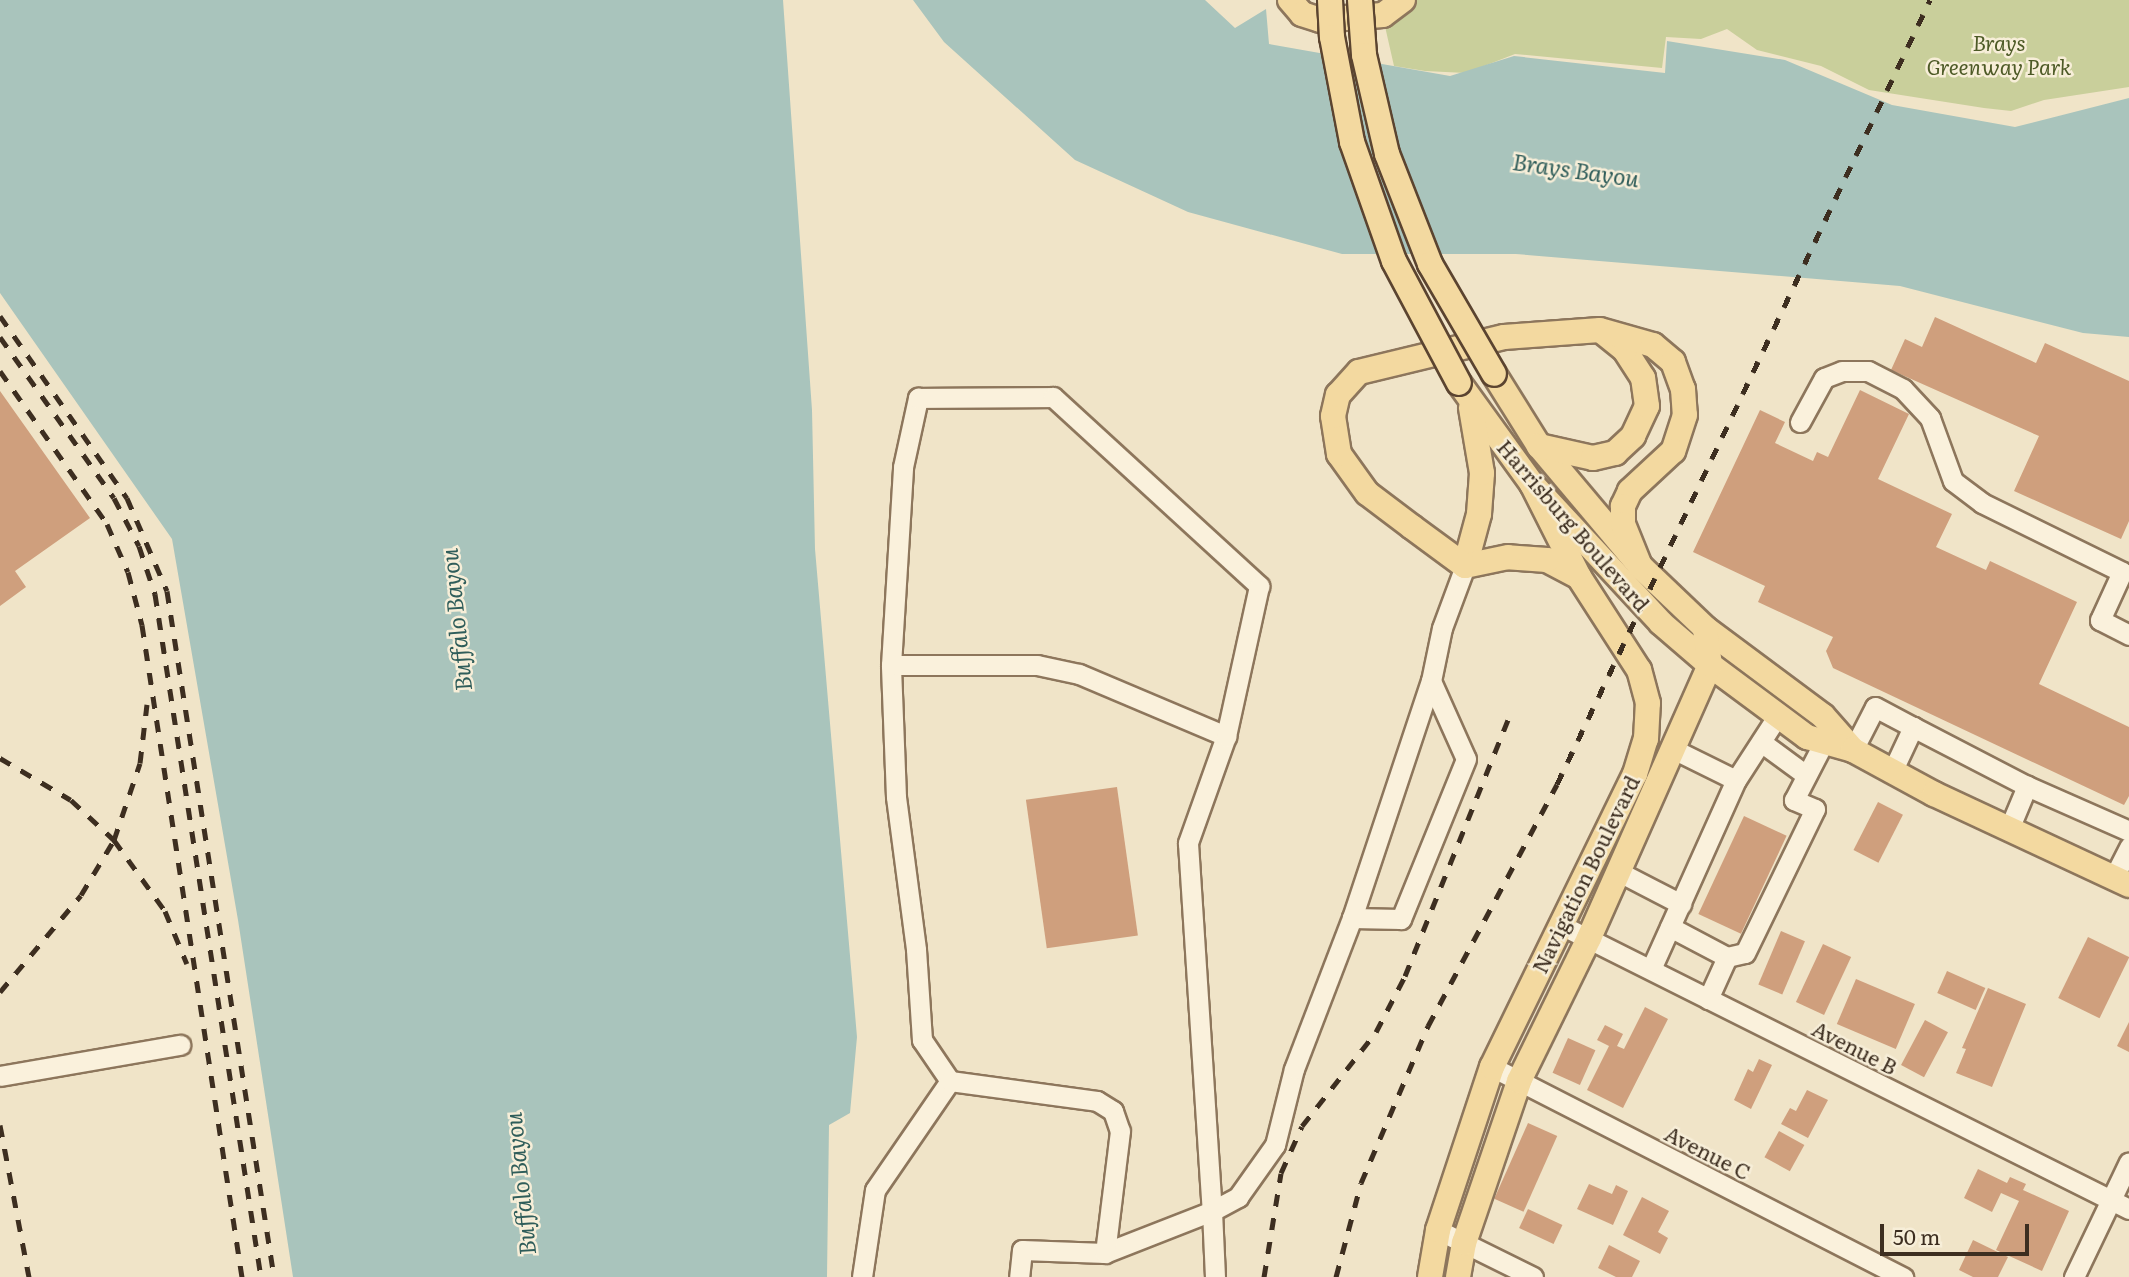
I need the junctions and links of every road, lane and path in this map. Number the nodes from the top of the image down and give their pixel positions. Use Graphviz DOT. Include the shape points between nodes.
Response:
graph roads {
  1 [pos="1290,0"];
  2 [pos="1330,0"];
  3 [pos="1360,0"];
  4 [pos="1403,0"];
  5 [pos="1600,330"];
  6 [pos="1465,393"];
  7 [pos="1800,422"];
  8 [pos="1539,446"];
  9 [pos="1532,484"];
  10 [pos="1465,566"];
  11 [pos="1640,566"];
  12 [pos="1578,577"];
  13 [pos="1705,628"];
  14 [pos="2129,635"];
  15 [pos="891,665"];
  16 [pos="1710,665"];
  17 [pos="1431,681"];
  18 [pos="1778,715"];
  19 [pos="1913,727"];
  20 [pos="1226,736"];
  21 [pos="1824,741"];
  22 [pos="1761,742"];
  23 [pos="1673,749"];
  24 [pos="1853,750"];
  25 [pos="1892,772"];
  26 [pos="1807,775"];
  27 [pos="1737,780"];
  28 [pos="2027,786"];
  29 [pos="2009,829"];
  30 [pos="2129,831"];
  31 [pos="2129,847"];
  32 [pos="1619,872"];
  33 [pos="2121,881"];
  34 [pos="1681,904"];
  35 [pos="1352,918"];
  36 [pos="1561,925"];
  37 [pos="1670,928"];
  38 [pos="1590,938"];
  39 [pos="1727,957"];
  40 [pos="1651,970"];
  41 [pos="1708,999"];
  42 [pos="180,1045"];
  43 [pos="1492,1067"];
  44 [pos="0,1076"];
  45 [pos="950,1081"];
  46 [pos="1519,1081"];
  47 [pos="2129,1162"];
  48 [pos="2111,1201"];
  49 [pos="2129,1209"];
  50 [pos="1212,1211"];
  51 [pos="1438,1230"];
  52 [pos="1464,1243"];
  53 [pos="1105,1252"];
  54 [pos="862,1277"];
  55 [pos="1019,1277"];
  56 [pos="1215,1277"];
  57 [pos="1430,1277"];
  58 [pos="1458,1277"];
  59 [pos="1533,1277"];
  60 [pos="1903,1277"];
  61 [pos="2074,1277"];
  1 -- 4 [label="main road" via="1302,14 1320,20 1383,15"];
  2 -- 6 [label="main road, Harrisburg Boulevard, bridge" via="1332,37 1352,142 1394,261"];
  3 -- 8 [label="main road, Harrisburg Boulevard, bridge" via="1364,55 1387,154 1430,264"];
  5 -- 8 [label="main road" via="1625,349 1643,378 1647,406 1633,436 1615,453 1593,458"];
  5 -- 10 [label="main road" via="1504,337 1413,355 1360,372 1338,395 1333,416 1339,454 1367,493"];
  5 -- 11 [label="main road" via="1653,345 1673,362 1683,389 1685,415 1674,451 1630,491 1623,506 1623,524"];
  6 -- 9 [label="main road, Harrisburg Boulevard"];
  6 -- 10 [label="main road" via="1482,474 1479,514"];
  7 -- 14 [label="street" via="1824,378 1842,371 1868,371 1903,389 1930,418 1953,481 1982,503 2122,572 2100,620"];
  8 -- 11 [label="main road, Harrisburg Boulevard"];
  9 -- 12 [label="main road, Navigation Boulevard"];
  9 -- 16 [label="main road, Harrisburg Boulevard" via="1661,623"];
  10 -- 12 [label="main road" via="1508,557 1547,560"];
  10 -- 17 [label="street" via="1442,628"];
  11 -- 13 [label="main road, Harrisburg Boulevard"];
  12 -- 36 [label="main road, Navigation Boulevard" via="1639,670 1648,703 1646,739 1635,774"];
  13 -- 16 [label="main road"];
  13 -- 24 [label="main road, Harrisburg Boulevard" via="1823,716"];
  15 -- 20 [label="street" via="1037,665 1079,674"];
  15 -- 20 [label="street" via="903,467 918,398 1053,397 1259,586"];
  15 -- 45 [label="street" via="896,797 916,949 922,1040"];
  16 -- 18 [label="main road, Harrisburg Boulevard"];
  16 -- 23 [label="main road, Navigation Boulevard"];
  17 -- 35 [label="street"];
  17 -- 35 [label="street" via="1466,759 1401,919"];
  18 -- 21 [label="main road, Harrisburg Boulevard" via="1807,737"];
  18 -- 22 [label="street"];
  19 -- 24 [label="street" via="1875,708"];
  19 -- 25 [label="street"];
  19 -- 28 [label="street"];
  20 -- 50 [label="street" via="1188,844"];
  21 -- 24 [label="main road, Harrisburg Boulevard"];
  21 -- 26 [label="street"];
  22 -- 26 [label="street"];
  22 -- 27 [label="street"];
  23 -- 27 [label="street"];
  23 -- 32 [label="main road, Navigation Boulevard"];
  24 -- 25 [label="main road, Harrisburg Boulevard"];
  25 -- 29 [label="main road, Harrisburg Boulevard"];
  26 -- 39 [label="street" via="1794,800 1815,809 1745,953"];
  27 -- 34 [label="street"];
  28 -- 29 [label="street"];
  28 -- 30 [label="street"];
  29 -- 33 [label="main road, Harrisburg Boulevard"];
  31 -- 33 [label="street"];
  32 -- 34 [label="street"];
  32 -- 38 [label="main road, Navigation Boulevard"];
  34 -- 37 [label="street"];
  35 -- 50 [label="street" via="1294,1069 1275,1145 1238,1197"];
  36 -- 38 [label="street, Avenue B"];
  36 -- 43 [label="main road, Navigation Boulevard"];
  37 -- 39 [label="street"];
  37 -- 40 [label="street"];
  38 -- 40 [label="street, Avenue B"];
  38 -- 46 [label="main road, Navigation Boulevard"];
  39 -- 41 [label="street"];
  40 -- 41 [label="street, Avenue B"];
  41 -- 48 [label="street, Avenue B"];
  42 -- 44 [label="street"];
  43 -- 46 [label="street, Avenue C"];
  43 -- 51 [label="main road, Navigation Boulevard"];
  45 -- 53 [label="street" via="1097,1101 1113,1111 1120,1131"];
  45 -- 54 [label="street" via="875,1190"];
  46 -- 52 [label="main road, Navigation Boulevard"];
  46 -- 60 [label="street, Avenue C"];
  47 -- 48 [label="street"];
  48 -- 49 [label="street, Avenue B"];
  48 -- 61 [label="street"];
  50 -- 53 [label="street"];
  50 -- 56 [label="street"];
  51 -- 52 [label="street"];
  51 -- 57 [label="main road, Navigation Boulevard"];
  52 -- 58 [label="main road, Navigation Boulevard"];
  52 -- 59 [label="street"];
  53 -- 55 [label="street" via="1021,1250"];
}
